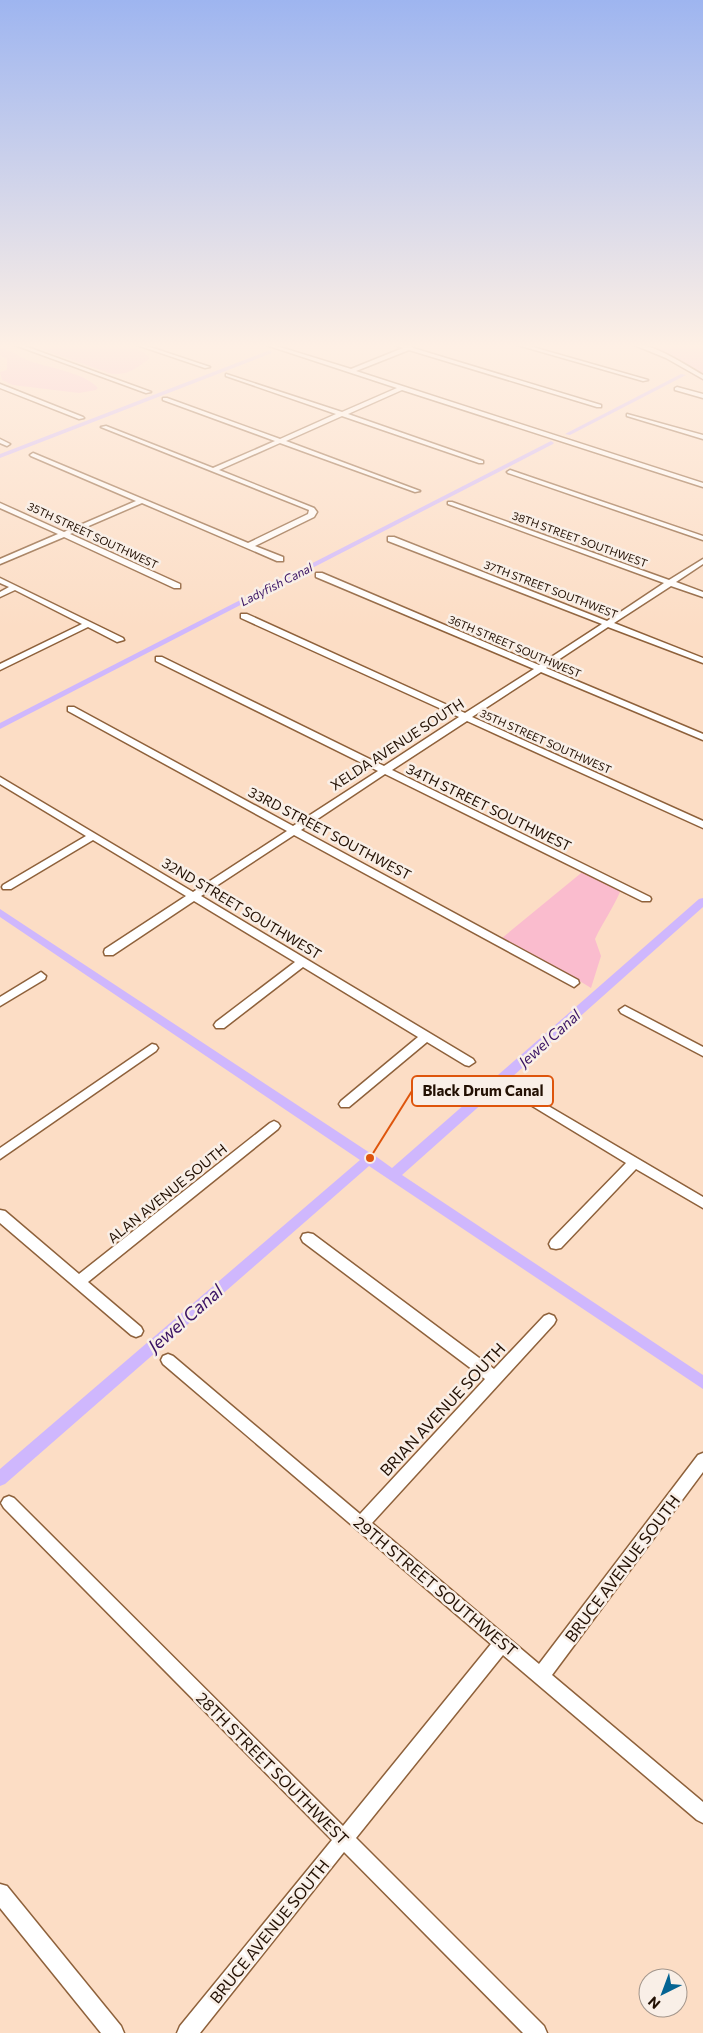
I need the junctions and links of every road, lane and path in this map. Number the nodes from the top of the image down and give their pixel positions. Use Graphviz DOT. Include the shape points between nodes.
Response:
graph roads {
  1 [pos="134,439"];
  2 [pos="274,439"];
  3 [pos="285,439"];
  4 [pos="414,439"];
  5 [pos="562,439"];
  6 [pos="280,441"];
  7 [pos="33,455"];
  8 [pos="481,462"];
  9 [pos="214,470"];
  10 [pos="510,472"];
  11 [pos="703,484"];
  12 [pos="417,491"];
  13 [pos="142,501"];
  14 [pos="450,503"];
  15 [pos="0,505"];
  16 [pos="64,534"];
  17 [pos="703,538"];
  18 [pos="391,539"];
  19 [pos="248,546"];
  20 [pos="280,559"];
  21 [pos="703,561"];
  22 [pos="0,562"];
  23 [pos="319,576"];
  24 [pos="0,580"];
  25 [pos="670,583"];
  26 [pos="176,586"];
  27 [pos="14,588"];
  28 [pos="0,594"];
  29 [pos="703,595"];
  30 [pos="244,616"];
  31 [pos="88,624"];
  32 [pos="608,624"];
  33 [pos="120,640"];
  34 [pos="159,659"];
  35 [pos="703,661"];
  36 [pos="0,667"];
  37 [pos="540,668"];
  38 [pos="71,709"];
  39 [pos="466,717"];
  40 [pos="703,737"];
  41 [pos="384,770"];
  42 [pos="1,781"];
  43 [pos="703,825"];
  44 [pos="294,830"];
  45 [pos="93,836"];
  46 [pos="7,887"];
  47 [pos="193,896"];
  48 [pos="646,899"];
  49 [pos="109,952"];
  50 [pos="303,962"];
  51 [pos="41,976"];
  52 [pos="574,983"];
  53 [pos="0,1002"];
  54 [pos="625,1010"];
  55 [pos="220,1025"];
  56 [pos="426,1036"];
  57 [pos="152,1048"];
  58 [pos="703,1052"];
  59 [pos="468,1062"];
  60 [pos="533,1101"];
  61 [pos="345,1104"];
  62 [pos="274,1126"];
  63 [pos="0,1154"];
  64 [pos="635,1162"];
  65 [pos="703,1203"];
  66 [pos="0,1215"];
  67 [pos="308,1238"];
  68 [pos="556,1244"];
  69 [pos="79,1282"];
  70 [pos="549,1320"];
  71 [pos="136,1331"];
  72 [pos="168,1360"];
  73 [pos="495,1378"];
  74 [pos="703,1460"];
  75 [pos="9,1503"];
  76 [pos="362,1523"];
  77 [pos="502,1642"];
  78 [pos="541,1676"];
  79 [pos="703,1814"];
  80 [pos="343,1839"];
  81 [pos="0,1893"];
  82 [pos="114,2033"];
  83 [pos="187,2033"];
  84 [pos="537,2033"];
  1 -- 9 [label="street"];
  2 -- 6 [label="street"];
  3 -- 6 [label="street"];
  4 -- 8 [label="street"];
  5 -- 11 [label="street"];
  6 -- 9 [label="street"];
  6 -- 12 [label="street"];
  7 -- 13 [label="street"];
  9 -- 19 [label="street" via="308,507 313,512"];
  10 -- 17 [label="street"];
  13 -- 16 [label="street"];
  13 -- 19 [label="street"];
  14 -- 25 [label="street, 38TH STREET SOUTHWEST"];
  15 -- 16 [label="street, 35TH STREET SOUTHWEST"];
  16 -- 22 [label="street"];
  16 -- 26 [label="street, 35TH STREET SOUTHWEST"];
  18 -- 32 [label="street, 37TH STREET SOUTHWEST"];
  19 -- 20 [label="street"];
  21 -- 25 [label="street, XELDA AVENUE SOUTH"];
  23 -- 37 [label="street, 36TH STREET SOUTHWEST"];
  24 -- 27 [label="street"];
  25 -- 29 [label="street, 38TH STREET SOUTHWEST"];
  25 -- 32 [label="street, XELDA AVENUE SOUTH"];
  27 -- 28 [label="street"];
  27 -- 31 [label="street"];
  30 -- 39 [label="street, 35TH STREET SOUTHWEST"];
  31 -- 33 [label="street"];
  31 -- 36 [label="street"];
  32 -- 35 [label="street, 37TH STREET SOUTHWEST"];
  32 -- 37 [label="street, XELDA AVENUE SOUTH"];
  34 -- 41 [label="street, 34TH STREET SOUTHWEST"];
  37 -- 39 [label="street, XELDA AVENUE SOUTH"];
  37 -- 40 [label="street, 36TH STREET SOUTHWEST"];
  38 -- 44 [label="street, 33RD STREET SOUTHWEST"];
  39 -- 41 [label="street, XELDA AVENUE SOUTH"];
  39 -- 43 [label="street, 35TH STREET SOUTHWEST"];
  41 -- 44 [label="street, XELDA AVENUE SOUTH"];
  41 -- 48 [label="street, 34TH STREET SOUTHWEST"];
  42 -- 45 [label="street, 32ND STREET SOUTHWEST"];
  44 -- 47 [label="street, XELDA AVENUE SOUTH"];
  44 -- 52 [label="street, 33RD STREET SOUTHWEST"];
  45 -- 46 [label="street"];
  45 -- 47 [label="street, 32ND STREET SOUTHWEST"];
  47 -- 49 [label="street, XELDA AVENUE SOUTH"];
  47 -- 50 [label="street, 32ND STREET SOUTHWEST"];
  50 -- 55 [label="street"];
  50 -- 56 [label="street, 32ND STREET SOUTHWEST"];
  51 -- 53 [label="street"];
  54 -- 58 [label="street"];
  56 -- 59 [label="street, 32ND STREET SOUTHWEST"];
  56 -- 61 [label="street"];
  57 -- 63 [label="street"];
  60 -- 64 [label="street"];
  62 -- 69 [label="street, ALAN AVENUE SOUTH"];
  64 -- 65 [label="street"];
  64 -- 68 [label="street"];
  66 -- 69 [label="street"];
  67 -- 73 [label="street"];
  69 -- 71 [label="street"];
  70 -- 73 [label="street, BRIAN AVENUE SOUTH"];
  72 -- 76 [label="street, 29TH STREET SOUTHWEST"];
  73 -- 76 [label="street, BRIAN AVENUE SOUTH"];
  74 -- 78 [label="street, BRUCE AVENUE SOUTH"];
  75 -- 80 [label="street, 28TH STREET SOUTHWEST"];
  76 -- 77 [label="street, 29TH STREET SOUTHWEST"];
  77 -- 78 [label="street, 29TH STREET SOUTHWEST"];
  77 -- 80 [label="street, BRUCE AVENUE SOUTH"];
  78 -- 79 [label="street, 29TH STREET SOUTHWEST"];
  80 -- 83 [label="street, BRUCE AVENUE SOUTH"];
  80 -- 84 [label="street, 28TH STREET SOUTHWEST"];
  81 -- 82 [label="street"];
}
